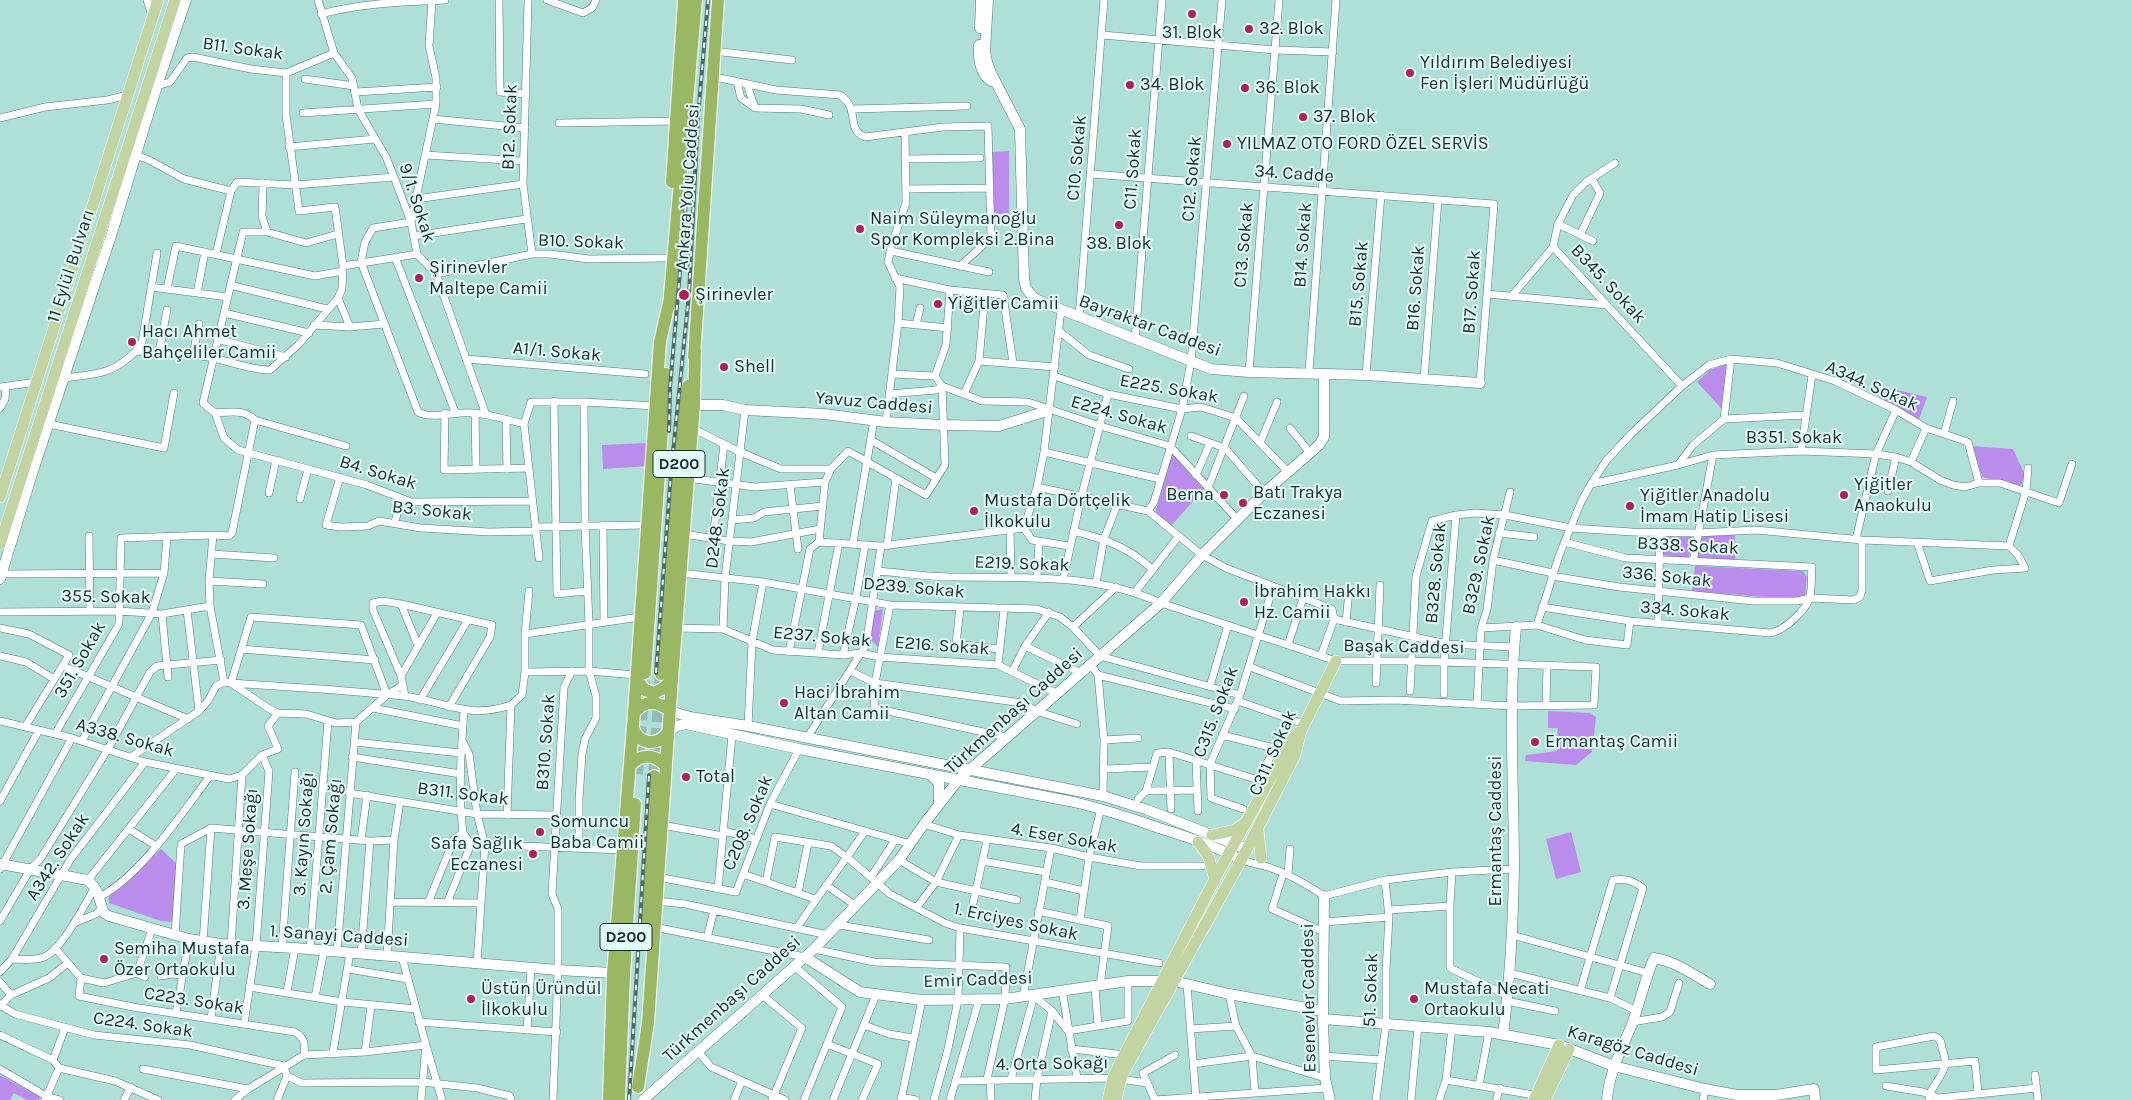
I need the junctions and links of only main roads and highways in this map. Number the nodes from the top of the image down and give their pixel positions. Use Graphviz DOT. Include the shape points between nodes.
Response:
graph roads {
  1 [pos="149,0"];
  2 [pos="175,0"];
  3 [pos="186,0"];
  4 [pos="684,0"];
  5 [pos="696,0"];
  6 [pos="718,0"];
  7 [pos="726,0"];
  8 [pos="981,0"];
  9 [pos="988,0"];
  10 [pos="996,84"];
  11 [pos="701,255"];
  12 [pos="670,292"];
  13 [pos="695,350"];
  14 [pos="1324,374"];
  15 [pos="1480,383"];
  16 [pos="694,405"];
  17 [pos="1050,410"];
  18 [pos="0,498"];
  19 [pos="0,544"];
  20 [pos="1,577"];
  21 [pos="1516,627"];
  22 [pos="1336,661"];
  23 [pos="639,676"];
  24 [pos="666,676"];
  25 [pos="670,711"];
  26 [pos="634,714"];
  27 [pos="1302,727"];
  28 [pos="633,728"];
  29 [pos="668,732"];
  30 [pos="666,766"];
  31 [pos="634,769"];
  32 [pos="969,769"];
  33 [pos="926,772"];
  34 [pos="654,776"];
  35 [pos="959,779"];
  36 [pos="939,804"];
  37 [pos="1246,822"];
  38 [pos="1258,827"];
  39 [pos="1211,834"];
  40 [pos="1198,842"];
  41 [pos="1232,848"];
  42 [pos="1247,849"];
  43 [pos="1241,860"];
  44 [pos="1264,862"];
  45 [pos="1,866"];
  46 [pos="1216,876"];
  47 [pos="1324,896"];
  48 [pos="805,957"];
  49 [pos="614,973"];
  50 [pos="1162,981"];
  51 [pos="1174,981"];
  52 [pos="1710,984"];
  53 [pos="1323,1015"];
  54 [pos="1503,1035"];
  55 [pos="1564,1047"];
  56 [pos="1614,1066"];
  57 [pos="1117,1078"];
  58 [pos="638,1094"];
  59 [pos="1704,1095"];
  60 [pos="1814,1095"];
  61 [pos="1543,1098"];
  62 [pos="1737,1098"];
  63 [pos="609,1100"];
  64 [pos="619,1100"];
  65 [pos="643,1100"];
  66 [pos="1108,1100"];
  67 [pos="1116,1100"];
  68 [pos="1330,1100"];
  69 [pos="1607,1100"];
  1 -- 18 [label="main road, 11 Eylül Bulvarı" via="153,17"];
  2 -- 19 [label="main road, 11 Eylül Bulvarı"];
  3 -- 20 [label="main road"];
  4 -- 12 [label="highway" via="668,258"];
  5 -- 12 [label="highway, Ankara Yolu Caddesi / D200"];
  6 -- 11 [label="highway, Ankara Yolu Caddesi / D200"];
  7 -- 11 [label="highway" via="707,232"];
  8 -- 10 [label="main road" via="980,64 985,77"];
  9 -- 10 [label="main road" via="985,52"];
  10 -- 14 [label="main road, Bayraktar Caddesi" via="1020,129 1026,288 1032,296 1211,369"];
  11 -- 13 [label="highway, Ankara Yolu Caddesi / D200"];
  12 -- 23 [label="highway, Ankara Yolu Caddesi / D200" via="659,493"];
  12 -- 23 [label="highway" via="660,342 640,617"];
  13 -- 16 [label="highway"];
  13 -- 24 [label="highway, Ankara Yolu Caddesi / D200" via="684,410"];
  14 -- 15 [label="main road, Bayraktar Caddesi"];
  14 -- 32 [label="main road, Türkmenbaşı Caddesi" via="1324,437 1319,446 1237,519 1161,603"];
  16 -- 17 [label="main road, Yavuz Caddesi" via="723,405 745,410 824,414 886,422 999,426"];
  16 -- 24 [label="highway" via="676,628"];
  21 -- 54 [label="main road, Ermantaş Caddesi" via="1512,706 1512,935"];
  22 -- 27 [label="main road, C311. Sokak"];
  23 -- 24 [label="highway" via="645,690 654,693 664,688"];
  23 -- 26 [label="highway"];
  24 -- 25 [label="highway"];
  25 -- 26 [label="highway" via="653,702 641,706"];
  25 -- 29 [label="highway"];
  25 -- 32 [label="main road"];
  26 -- 28 [label="highway"];
  27 -- 37 [label="main road" via="1280,750"];
  27 -- 38 [label="main road, C311. Sokak" via="1295,755"];
  28 -- 29 [label="highway" via="638,737 649,742 658,742"];
  28 -- 31 [label="highway"];
  29 -- 30 [label="highway"];
  29 -- 33 [label="main road" via="686,724 799,750"];
  30 -- 31 [label="highway" via="647,756 641,757"];
  30 -- 58 [label="highway" via="648,1022"];
  31 -- 49 [label="highway" via="622,850"];
  31 -- 64 [label="highway, D200"];
  32 -- 35 [label="main road, Türkmenbaşı Caddesi"];
  32 -- 39 [label="main road" via="1103,796"];
  33 -- 35 [label="main road"];
  33 -- 36 [label="main road" via="939,783"];
  34 -- 58 [label="highway, D200"];
  35 -- 36 [label="main road, Türkmenbaşı Caddesi"];
  35 -- 40 [label="main road" via="1101,808"];
  36 -- 48 [label="main road, Türkmenbaşı Caddesi" via="899,860 874,880 839,925"];
  37 -- 39 [label="main road" via="1235,830"];
  37 -- 41 [label="main road"];
  38 -- 42 [label="main road, C311. Sokak"];
  38 -- 44 [label="main road"];
  39 -- 41 [label="main road"];
  40 -- 41 [label="main road"];
  40 -- 46 [label="main road" via="1208,855"];
  41 -- 42 [label="main road"];
  41 -- 43 [label="main road"];
  41 -- 46 [label="main road"];
  42 -- 43 [label="main road, C311. Sokak"];
  43 -- 51 [label="main road, C311. Sokak"];
  45 -- 49 [label="main road, 1. Sanayi Caddesi" via="31,868 92,883 101,896 104,913 109,916 203,942"];
  46 -- 50 [label="main road"];
  47 -- 53 [label="main road, Esenevler Caddesi"];
  48 -- 50 [label="main road, Emir Caddesi" via="860,992 922,1000 1005,999 1128,981"];
  48 -- 65 [label="main road, Türkmenbaşı Caddesi"];
  49 -- 63 [label="highway"];
  50 -- 57 [label="main road"];
  51 -- 53 [label="main road"];
  51 -- 57 [label="main road, C311. Sokak"];
  52 -- 56 [label="main road" via="1654,958"];
  53 -- 54 [label="main road, Karagöz Caddesi"];
  53 -- 68 [label="main road, Esenevler Caddesi" via="1326,1083"];
  54 -- 55 [label="main road, Karagöz Caddesi"];
  55 -- 56 [label="main road, Karagöz Caddesi"];
  55 -- 61 [label="main road"];
  56 -- 59 [label="main road, Karagöz Caddesi"];
  56 -- 69 [label="main road"];
  57 -- 66 [label="main road"];
  57 -- 67 [label="main road"];
  59 -- 62 [label="main road, Karagöz Caddesi"];
  60 -- 62 [label="main road, Karagöz Caddesi"];
}
